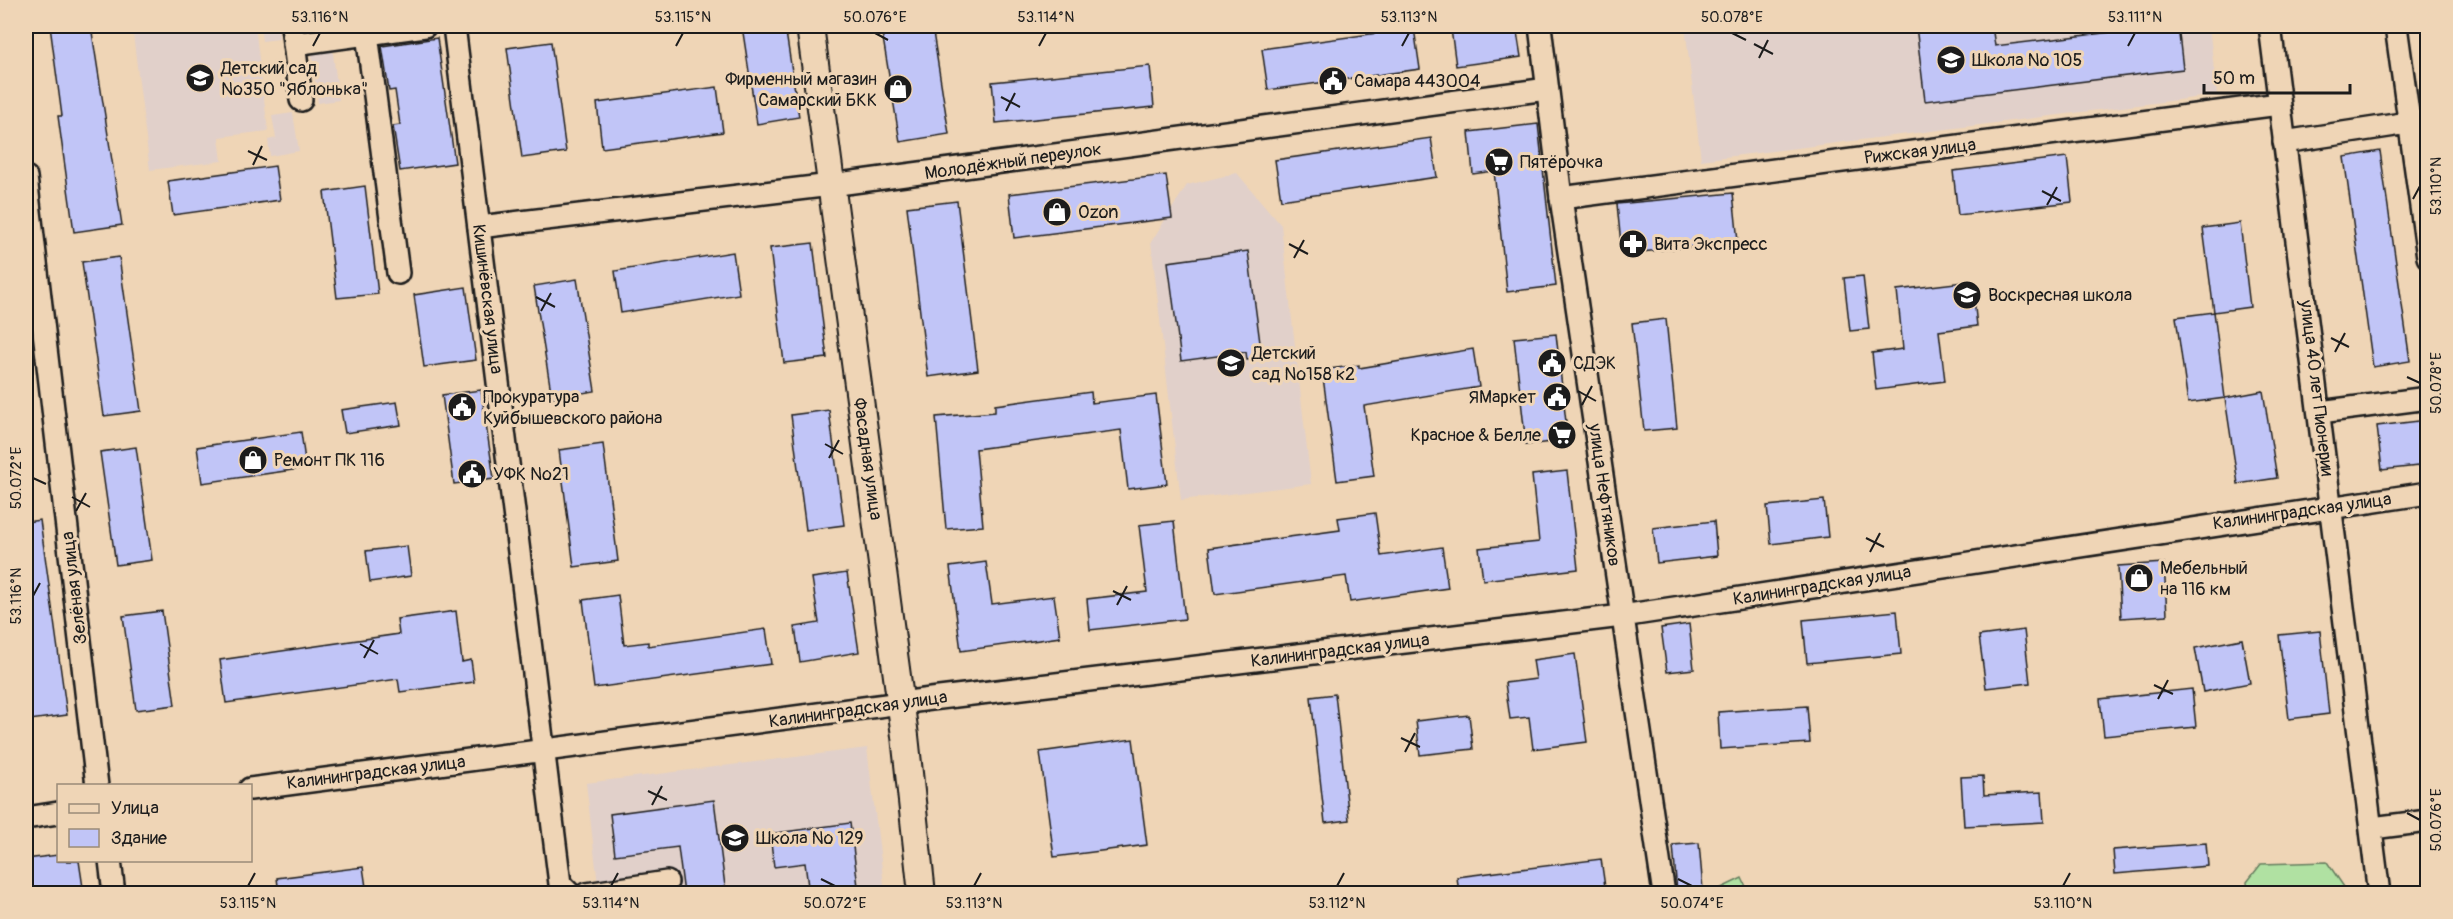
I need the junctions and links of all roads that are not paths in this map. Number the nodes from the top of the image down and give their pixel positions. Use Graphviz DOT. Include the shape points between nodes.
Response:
graph roads {
  1 [pos="425,26"];
  2 [pos="454,26"];
  3 [pos="810,26"];
  4 [pos="1540,26"];
  5 [pos="2270,26"];
  6 [pos="2396,26"];
  7 [pos="367,30"];
  8 [pos="293,35"];
  9 [pos="1547,89"];
  10 [pos="301,100"];
  11 [pos="2279,104"];
  12 [pos="2418,121"];
  13 [pos="2284,142"];
  14 [pos="26,177"];
  15 [pos="831,185"];
  16 [pos="1562,198"];
  17 [pos="479,227"];
  18 [pos="2427,257"];
  19 [pos="398,273"];
  20 [pos="2427,399"];
  21 [pos="2320,412"];
  22 [pos="2427,493"];
  23 [pos="2332,506"];
  24 [pos="1622,616"];
  25 [pos="900,703"];
  26 [pos="544,751"];
  27 [pos="97,784"];
  28 [pos="252,789"];
  29 [pos="57,813"];
  30 [pos="26,818"];
  31 [pos="2427,821"];
  32 [pos="2372,828"];
  33 [pos="110,862"];
  34 [pos="667,882"];
  35 [pos="114,894"];
  36 [pos="570,894"];
  37 [pos="586,894"];
  38 [pos="922,894"];
  39 [pos="1664,894"];
  40 [pos="2379,894"];
  1 -- 7 [label="street"];
  2 -- 17 [label="street, Кишинёвская улица"];
  3 -- 15 [label="main road, Фасадная улица"];
  4 -- 9 [label="street, улица Нефтяников"];
  5 -- 11 [label="street, улица 40 лет Пионерии"];
  6 -- 12 [label="street"];
  7 -- 8 [label="street"];
  7 -- 19 [label="street"];
  8 -- 10 [label="street"];
  9 -- 15 [label="street, Молодёжный переулок"];
  9 -- 16 [label="street, улица Нефтяников"];
  11 -- 13 [label="street, улица 40 лет Пионерии"];
  11 -- 16 [label="street, Рижская улица"];
  12 -- 13 [label="street"];
  12 -- 18 [label="street"];
  13 -- 21 [label="street, улица 40 лет Пионерии"];
  14 -- 27 [label="street, Зелёная улица"];
  15 -- 17 [label="street, Молодёжный переулок"];
  15 -- 25 [label="main road, Фасадная улица"];
  16 -- 24 [label="street, улица Нефтяников"];
  17 -- 26 [label="street, Кишинёвская улица"];
  20 -- 21 [label="street"];
  21 -- 23 [label="street, улица 40 лет Пионерии"];
  22 -- 23 [label="street, Калининградская улица"];
  23 -- 24 [label="street, Калининградская улица"];
  23 -- 32 [label="street, улица 40 лет Пионерии"];
  24 -- 25 [label="street, Калининградская улица"];
  24 -- 39 [label="street, улица Нефтяников"];
  25 -- 26 [label="street, Калининградская улица"];
  25 -- 38 [label="main road, Фасадная улица"];
  26 -- 28 [label="street, Калининградская улица"];
  26 -- 36 [label="street, Кишинёвская улица" via="560,884"];
  29 -- 30 [label="street"];
  31 -- 32 [label="street"];
  32 -- 40 [label="street, улица 40 лет Пионерии"];
  33 -- 35 [label="street"];
  34 -- 37 [label="street"];
}
